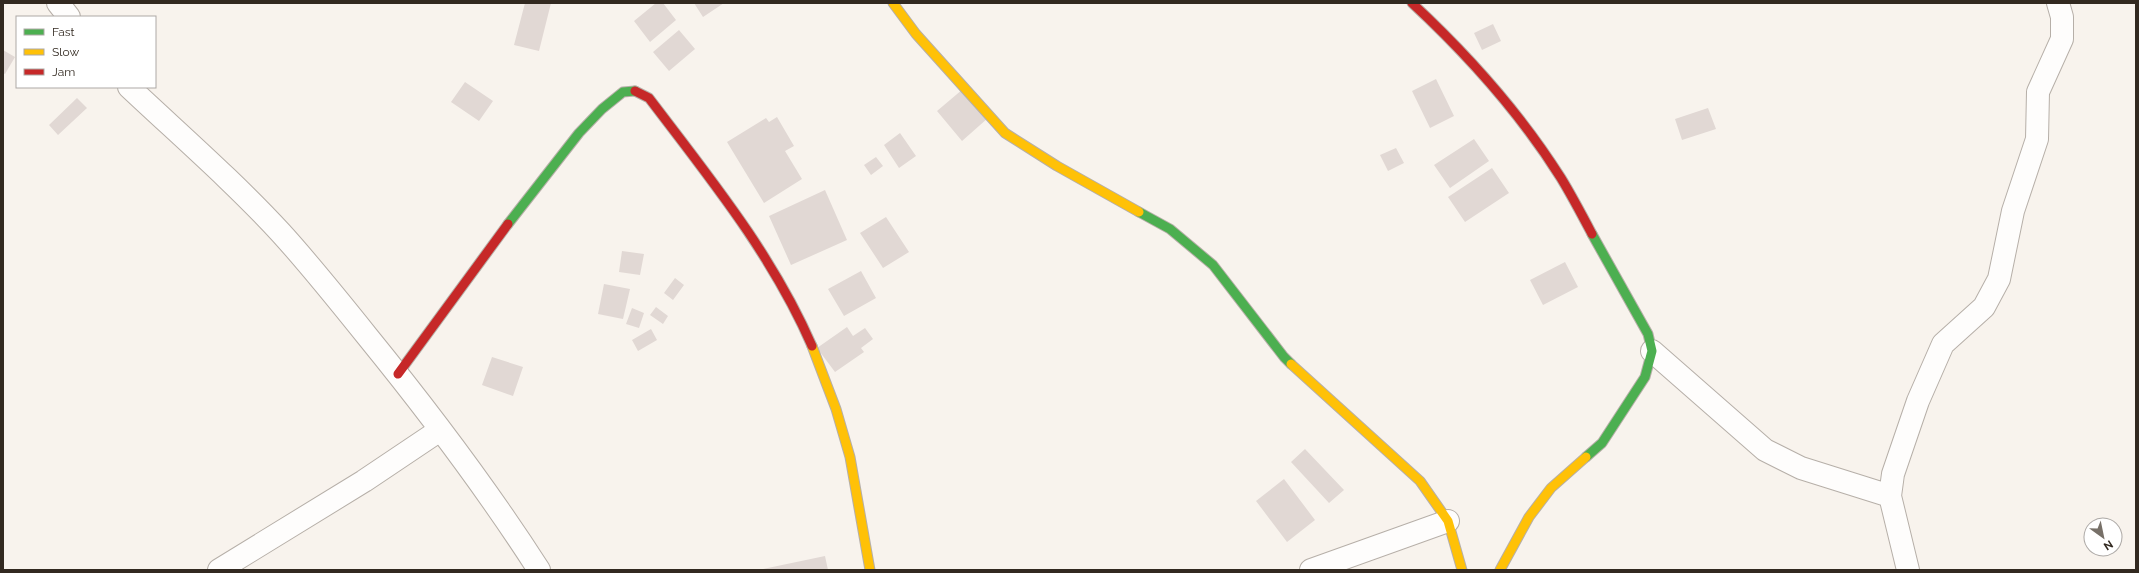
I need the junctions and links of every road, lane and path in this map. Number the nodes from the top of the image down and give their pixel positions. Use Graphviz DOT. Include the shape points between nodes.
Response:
graph roads {
  1 [pos="58,3"];
  2 [pos="893,3"];
  3 [pos="1412,3"];
  4 [pos="2058,3"];
  5 [pos="68,16"];
  6 [pos="130,88"];
  7 [pos="1652,351"];
  8 [pos="398,374"];
  9 [pos="440,430"];
  10 [pos="1890,496"];
  11 [pos="1448,521"];
  12 [pos="219,570"];
  13 [pos="540,570"];
  14 [pos="870,570"];
  15 [pos="1311,570"];
  16 [pos="1462,570"];
  17 [pos="1500,570"];
  18 [pos="1908,570"];
  1 -- 5 [label="street"];
  2 -- 11 [label="street" via="916,34 1005,133 1056,166 1170,229 1213,265 1284,357 1420,481"];
  3 -- 7 [label="street" via="1480,71 1561,178 1648,334"];
  4 -- 10 [label="street" via="2062,17 2062,39 2038,92 2037,139 2013,211 1999,279 1984,307 1942,344 1918,401 1893,474"];
  6 -- 8 [label="street" via="219,170 281,233"];
  7 -- 10 [label="street" via="1765,450 1800,468"];
  7 -- 17 [label="street" via="1645,377 1621,416 1602,443 1551,488 1529,517"];
  8 -- 9 [label="street"];
  8 -- 14 [label="street" via="484,256 579,133 623,92 636,91 649,98 773,270 807,337 833,402 850,458"];
  9 -- 12 [label="street" via="364,481"];
  9 -- 13 [label="street" via="509,523"];
  10 -- 18 [label="street"];
  11 -- 15 [label="street"];
  11 -- 16 [label="street"];
}
